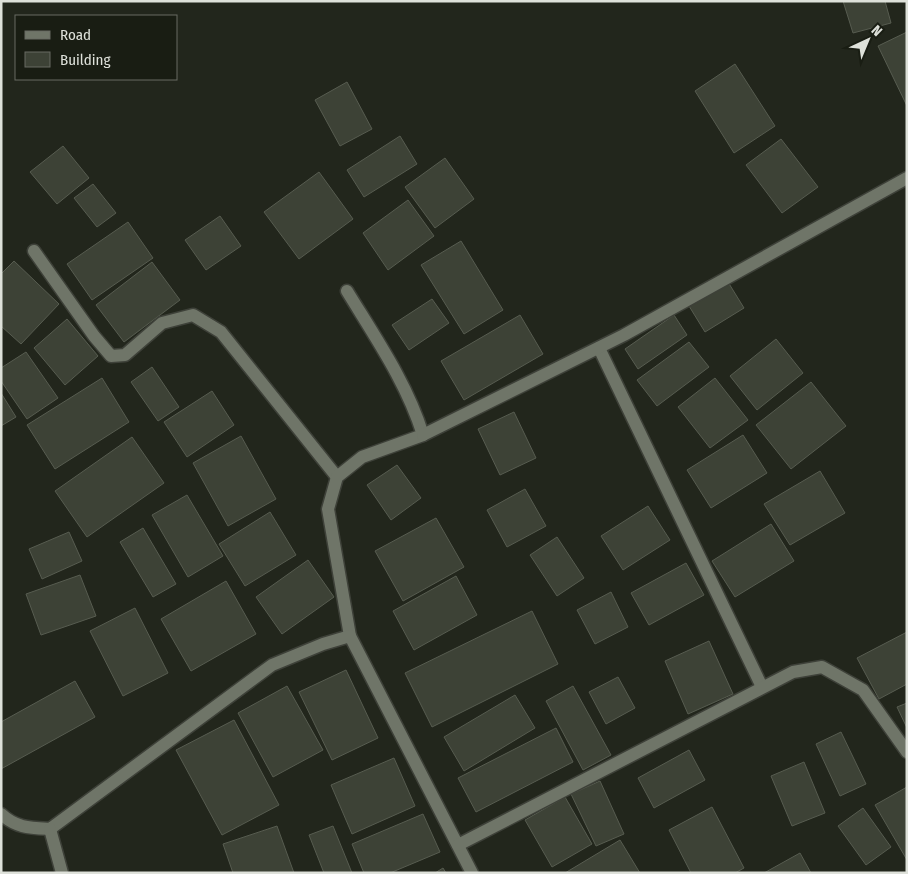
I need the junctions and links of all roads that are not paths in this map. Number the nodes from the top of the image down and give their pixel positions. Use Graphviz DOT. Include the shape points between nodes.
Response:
graph roads {
  1 [pos="907,178"];
  2 [pos="34,251"];
  3 [pos="347,291"];
  4 [pos="599,348"];
  5 [pos="424,435"];
  6 [pos="338,477"];
  7 [pos="350,636"];
  8 [pos="762,687"];
  9 [pos="907,752"];
  10 [pos="1,814"];
  11 [pos="50,829"];
  12 [pos="458,845"];
  13 [pos="62,873"];
  14 [pos="472,873"];
  1 -- 4 [label="street"];
  2 -- 6 [label="street" via="111,356 125,355 162,323 193,315 221,332"];
  3 -- 5 [label="street" via="402,383"];
  4 -- 5 [label="street"];
  4 -- 8 [label="street"];
  5 -- 6 [label="street" via="362,457"];
  6 -- 7 [label="street" via="328,509"];
  7 -- 11 [label="street" via="272,665"];
  7 -- 12 [label="street"];
  8 -- 9 [label="street" via="793,672 822,667 862,690"];
  8 -- 12 [label="street"];
  10 -- 11 [label="street" via="10,823 25,828"];
  11 -- 13 [label="street"];
  12 -- 14 [label="street"];
}
